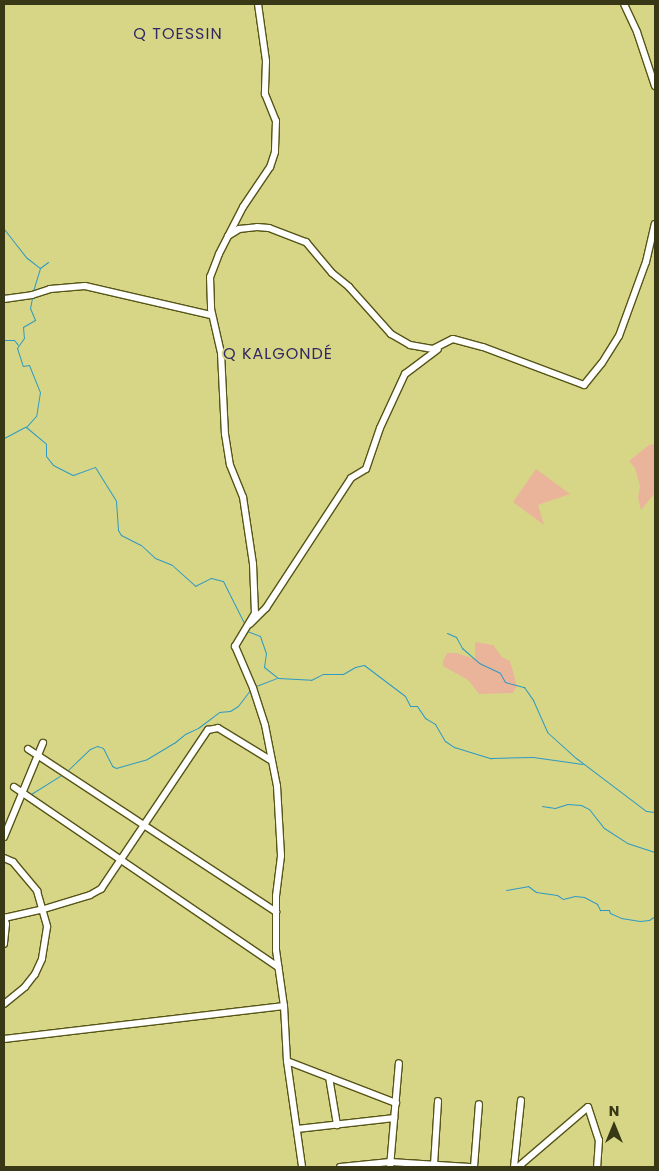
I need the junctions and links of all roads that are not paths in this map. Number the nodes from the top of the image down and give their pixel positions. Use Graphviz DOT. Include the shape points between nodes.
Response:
graph roads {
  1 [pos="258,4"];
  2 [pos="624,4"];
  3 [pos="655,86"];
  4 [pos="655,224"];
  5 [pos="228,236"];
  6 [pos="4,299"];
  7 [pos="212,315"];
  8 [pos="439,348"];
  9 [pos="249,625"];
  10 [pos="43,743"];
  11 [pos="28,749"];
  12 [pos="38,756"];
  13 [pos="272,761"];
  14 [pos="14,787"];
  15 [pos="22,792"];
  16 [pos="144,825"];
  17 [pos="4,837"];
  18 [pos="4,858"];
  19 [pos="121,860"];
  20 [pos="44,909"];
  21 [pos="276,912"];
  22 [pos="4,918"];
  23 [pos="4,944"];
  24 [pos="278,967"];
  25 [pos="4,1004"];
  26 [pos="284,1006"];
  27 [pos="4,1039"];
  28 [pos="287,1061"];
  29 [pos="399,1064"];
  30 [pos="329,1078"];
  31 [pos="521,1100"];
  32 [pos="438,1101"];
  33 [pos="396,1103"];
  34 [pos="479,1104"];
  35 [pos="394,1118"];
  36 [pos="337,1125"];
  37 [pos="297,1130"];
  38 [pos="390,1164"];
  39 [pos="434,1165"];
  40 [pos="302,1167"];
  41 [pos="340,1167"];
  42 [pos="470,1167"];
  43 [pos="474,1167"];
  44 [pos="516,1167"];
  45 [pos="597,1167"];
  1 -- 5 [label="street" via="266,61 265,94 276,121 275,152 270,167"];
  2 -- 3 [label="street"];
  4 -- 8 [label="street" via="646,262 619,336 604,362 584,385 483,347 452,339"];
  5 -- 7 [label="street" via="210,277"];
  5 -- 8 [label="street" via="240,229 258,227 302,240 391,334 414,346"];
  6 -- 7 [label="street" via="85,286"];
  7 -- 9 [label="street" via="221,353 230,465 243,498 252,549 255,613"];
  8 -- 9 [label="street" via="405,374 380,428 366,469 352,478 266,608"];
  9 -- 13 [label="street" via="235,646 253,688 271,747"];
  10 -- 12 [label="street"];
  11 -- 12 [label="street"];
  12 -- 15 [label="street"];
  12 -- 16 [label="street"];
  13 -- 16 [label="street" via="218,728 208,730"];
  13 -- 21 [label="street" via="278,786 281,856"];
  14 -- 15 [label="street"];
  15 -- 17 [label="street"];
  15 -- 19 [label="street"];
  16 -- 19 [label="street"];
  16 -- 21 [label="street"];
  18 -- 20 [label="street" via="13,862 37,891"];
  19 -- 20 [label="street" via="101,889"];
  19 -- 24 [label="street"];
  20 -- 22 [label="street"];
  20 -- 25 [label="street" via="47,927 42,959 25,987"];
  21 -- 24 [label="street"];
  22 -- 23 [label="street"];
  24 -- 26 [label="street"];
  26 -- 27 [label="street"];
  26 -- 28 [label="street"];
  28 -- 30 [label="street"];
  28 -- 37 [label="street"];
  29 -- 33 [label="street"];
  30 -- 33 [label="street"];
  30 -- 36 [label="street"];
  31 -- 44 [label="street"];
  32 -- 39 [label="street"];
  33 -- 35 [label="street"];
  34 -- 43 [label="street"];
  35 -- 36 [label="street"];
  35 -- 38 [label="street"];
  36 -- 37 [label="street"];
  37 -- 40 [label="street"];
  38 -- 39 [label="street"];
  38 -- 41 [label="street"];
  39 -- 42 [label="street"];
  44 -- 45 [label="street" via="588,1107 599,1140"];
}
